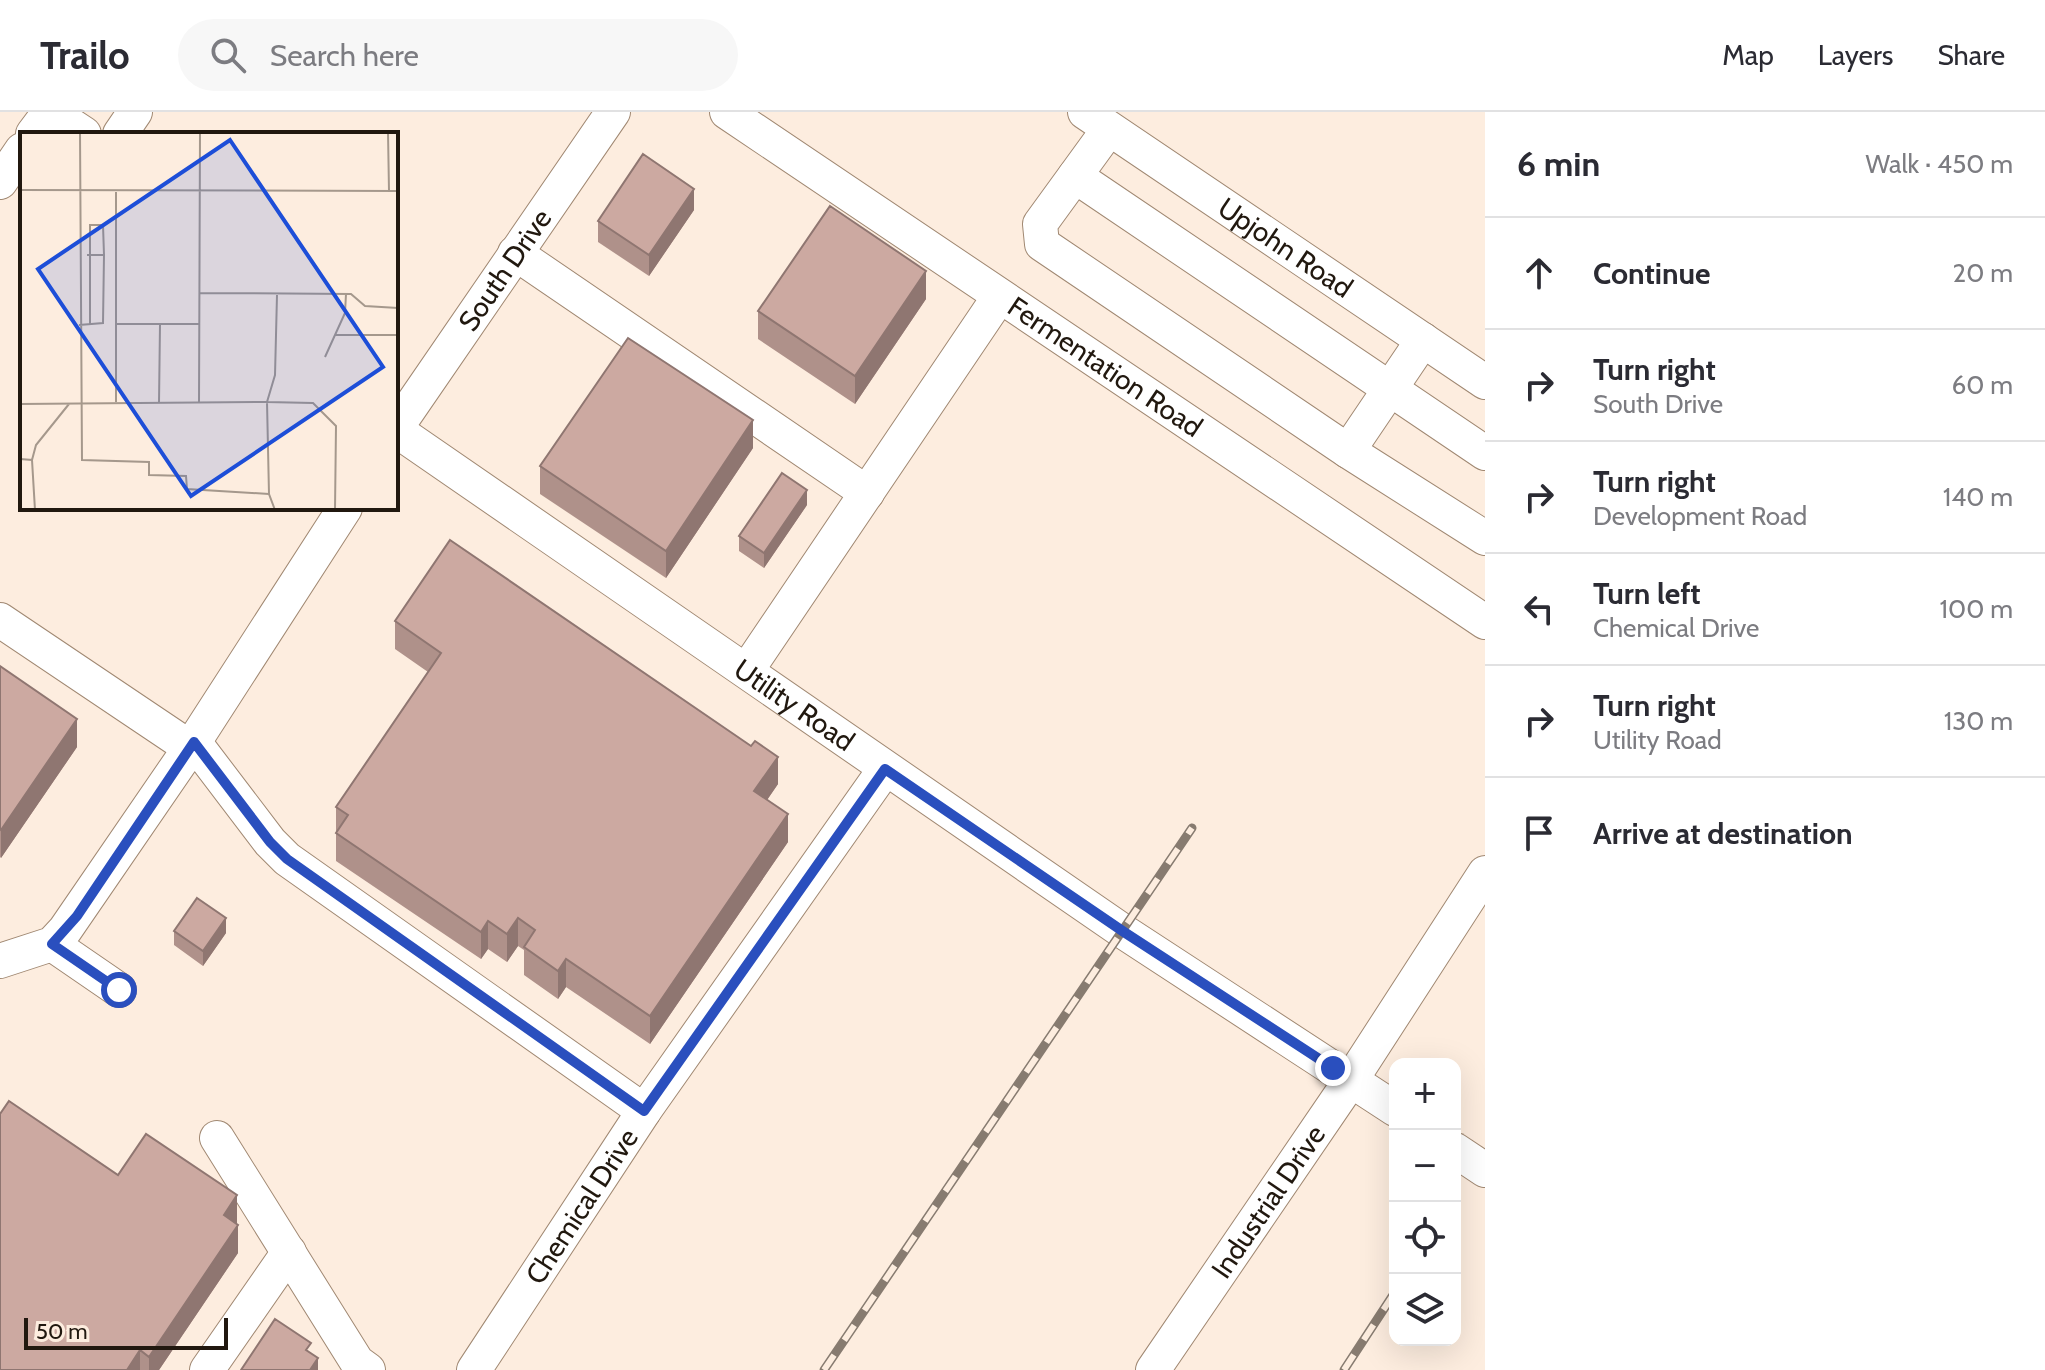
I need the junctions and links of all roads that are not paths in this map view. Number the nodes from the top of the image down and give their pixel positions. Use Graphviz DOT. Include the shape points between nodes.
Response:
graph roads {
  1 [pos="135,112"];
  2 [pos="613,112"];
  3 [pos="727,112"];
  4 [pos="1097,120"];
  5 [pos="34,132"];
  6 [pos="81,132"];
  7 [pos="121,132"];
  8 [pos="20,153"];
  9 [pos="1075,176"];
  10 [pos="0,182"];
  11 [pos="515,253"];
  12 [pos="999,297"];
  13 [pos="1423,340"];
  14 [pos="1485,382"];
  15 [pos="1390,389"];
  16 [pos="398,426"];
  17 [pos="398,430"];
  18 [pos="1348,451"];
  19 [pos="1485,453"];
  20 [pos="867,493"];
  21 [pos="344,510"];
  22 [pos="1485,538"];
  23 [pos="0,620"];
  24 [pos="1485,622"];
  25 [pos="747,670"];
  26 [pos="194,742"];
  27 [pos="885,769"];
  28 [pos="1485,873"];
  29 [pos="52,944"];
  30 [pos="0,961"];
  31 [pos="119,990"];
  32 [pos="1351,1080"];
  33 [pos="1389,1105"];
  34 [pos="644,1111"];
  35 [pos="217,1138"];
  36 [pos="1461,1154"];
  37 [pos="1485,1170"];
  38 [pos="289,1252"];
  39 [pos="207,1370"];
  40 [pos="368,1370"];
  41 [pos="474,1370"];
  42 [pos="1153,1370"];
  1 -- 7 [label="street"];
  2 -- 11 [label="street, South Drive"];
  3 -- 12 [label="street, Fermentation Road"];
  4 -- 9 [label="street"];
  4 -- 13 [label="street, Upjohn Road"];
  5 -- 6 [label="street" via="45,118 57,116"];
  8 -- 10 [label="street"];
  9 -- 15 [label="street"];
  9 -- 18 [label="street" via="1040,224 1042,244"];
  11 -- 16 [label="street, South Drive"];
  11 -- 20 [label="street"];
  12 -- 20 [label="street"];
  12 -- 24 [label="street, Fermentation Road"];
  13 -- 14 [label="street, Upjohn Road"];
  13 -- 15 [label="street"];
  15 -- 18 [label="street"];
  15 -- 19 [label="street"];
  17 -- 25 [label="street, Utility Road"];
  18 -- 22 [label="street"];
  20 -- 25 [label="street"];
  21 -- 26 [label="street"];
  23 -- 26 [label="street" via="186,745"];
  25 -- 27 [label="street, Utility Road"];
  26 -- 29 [label="street" via="77,916"];
  26 -- 34 [label="street" via="287,859"];
  27 -- 32 [label="street, Utility Road"];
  27 -- 34 [label="street, Chemical Drive"];
  28 -- 32 [label="street, Industrial Drive"];
  29 -- 30 [label="street"];
  29 -- 31 [label="street"];
  32 -- 33 [label="street, Utility Road"];
  32 -- 42 [label="street, Industrial Drive"];
  34 -- 41 [label="street, Chemical Drive"];
  35 -- 38 [label="street"];
  36 -- 37 [label="street"];
  38 -- 39 [label="street"];
  38 -- 40 [label="street" via="357,1362"];
}
